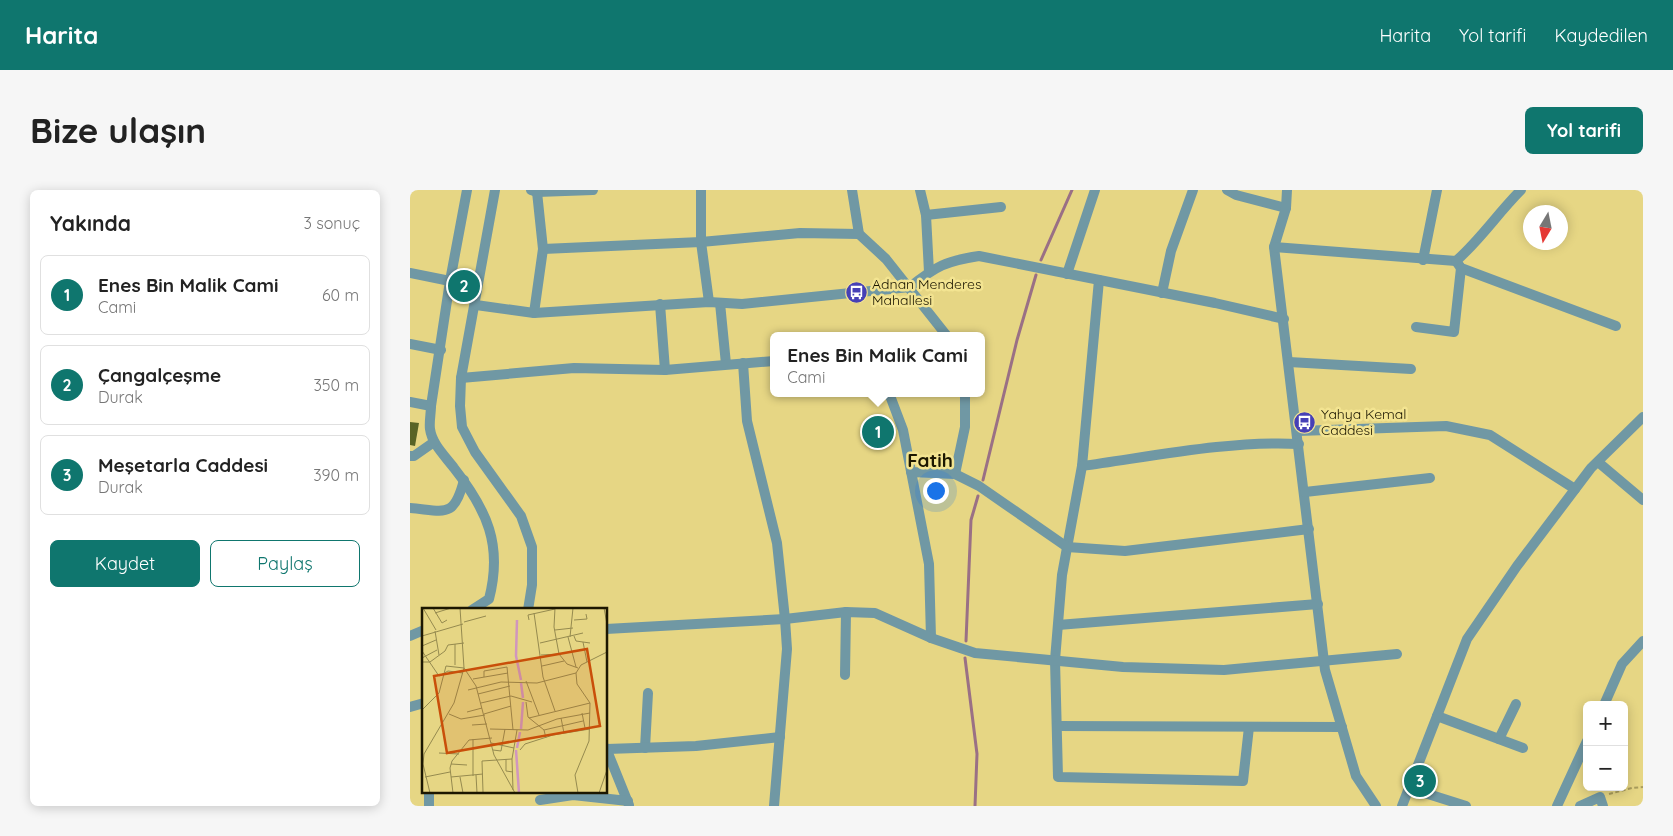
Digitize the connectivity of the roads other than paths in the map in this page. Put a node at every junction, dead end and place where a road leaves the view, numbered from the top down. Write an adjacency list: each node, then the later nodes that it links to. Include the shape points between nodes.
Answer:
1 (467, 190): 27 (street)
2 (495, 190): 33 (street)
3 (593, 190): 13 (street)
4 (701, 190): 18 (street)
5 (852, 190): 17 (street)
6 (920, 190): 16 (street)
7 (1095, 190): 25 (street)
8 (1193, 190): 29 (street, via 1171,251)
9 (1228, 190): 15 (street)
10 (1287, 190): 15 (street)
11 (1437, 190): 21 (street)
12 (1521, 190): 22 (street, via 1504,206)
13 (534, 191): 20 (street)
14 (1001, 207): 16 (street)
15 (1286, 208): 19 (street)
16 (926, 215): 23 (street)
17 (859, 234): 18 (street, via 800,233); 28 (street)
18 (701, 242): 20 (street); 30 (street)
19 (1274, 247): 21 (street); 35 (street)
20 (543, 249): 34 (street)
21 (1423, 260): 22 (street)
22 (1458, 264): 36 (street); 37 (street, via 1454,332)
23 (929, 272): 25 (street, via 950,260 980,256); 28 (street)
24 (410, 273): 27 (street)
25 (1067, 274): 26 (street)
26 (1099, 280): 29 (street); 58 (street)
27 (450, 281): 40 (street)
28 (910, 288): 31 (street, via 742,304); 38 (street)
29 (1162, 293): 35 (street)
30 (709, 302): 31 (street); 32 (street)
31 (720, 303): 44 (street)
32 (660, 304): 34 (street); 46 (street)
33 (476, 305): 34 (street); 47 (street)
34 (534, 313)
35 (1284, 319): 42 (street)
36 (1616, 326)
37 (1416, 327)
38 (944, 332)
39 (410, 344): 40 (street)
40 (441, 350): 51 (street)
41 (770, 362): 43 (street)
42 (1289, 362): 45 (street); 53 (street)
43 (743, 363): 44 (street); 73 (street, via 747,421 777,543)
44 (726, 364): 46 (street)
45 (1411, 369)
46 (665, 370): 47 (street, via 574,368)
47 (461, 378): 71 (street, via 462,427 475,452 521,516 532,547)
48 (891, 397): 59 (street, via 903,430)
49 (964, 397): 60 (street, via 965,427)
50 (410, 402): 51 (street)
51 (431, 406): 54 (street, via 430,428)
52 (1643, 417): 57 (street)
53 (1298, 431): 55 (street); 63 (street, via 1446,426 1481,433 1490,435)
54 (434, 442): 56 (street); 62 (street)
55 (1299, 444): 58 (street, via 1225,448); 64 (street)
56 (410, 456)
57 (1598, 462): 63 (street); 65 (street)
58 (1082, 466): 68 (street)
59 (911, 472): 60 (street); 78 (street, via 929,564)
60 (955, 474): 68 (street, via 979,486)
61 (1430, 478): 64 (street)
62 (464, 480): 66 (street, via 458,501 448,510 437,512); 70 (street, via 489,524 494,542 495,562 489,598)
63 (1576, 489): 87 (street, via 1517,566 1468,639)
64 (1305, 492): 67 (street)
65 (1643, 500)
66 (410, 508)
67 (1309, 529): 68 (street, via 1126,551); 69 (street)
68 (1067, 547): 74 (street)
69 (1318, 604): 74 (street); 82 (street)
70 (475, 608)
71 (528, 608)
72 (846, 612): 73 (street); 78 (street, via 875,613); 83 (street)
73 (785, 619): 75 (street); 91 (street, via 787,649)
74 (1058, 625): 81 (street)
75 (608, 629)
76 (422, 631): 77 (street)
77 (410, 636)
78 (931, 638): 81 (street, via 975,652)
79 (1643, 641): 85 (street, via 1622,664)
80 (1397, 654): 82 (street)
81 (1055, 660): 82 (street, via 1224,670); 88 (street)
82 (1324, 661): 90 (street)
83 (845, 675)
84 (648, 693): 95 (street)
85 (1606, 701)
86 (1516, 704): 92 (street)
87 (1437, 716): 92 (street); 98 (street)
88 (1057, 726): 89 (street); 89 (street, via 1058,778 1175,781 1243,781)
89 (1249, 727): 90 (street)
90 (1342, 727): 103 (street, via 1356,776)
91 (780, 738): 95 (street); 102 (street)
92 (1499, 739): 96 (street)
93 (1585, 746): 106 (street)
94 (608, 748): 95 (street)
95 (645, 748)
96 (1523, 748)
97 (608, 751): 101 (street)
98 (1409, 788): 104 (street); 105 (street)
99 (539, 800): 101 (street, via 573,795)
100 (1601, 802): 107 (street)
101 (628, 803)
102 (774, 806)
103 (1376, 806)
104 (1402, 806)
105 (1466, 806)
106 (1557, 806)
107 (1580, 806)

